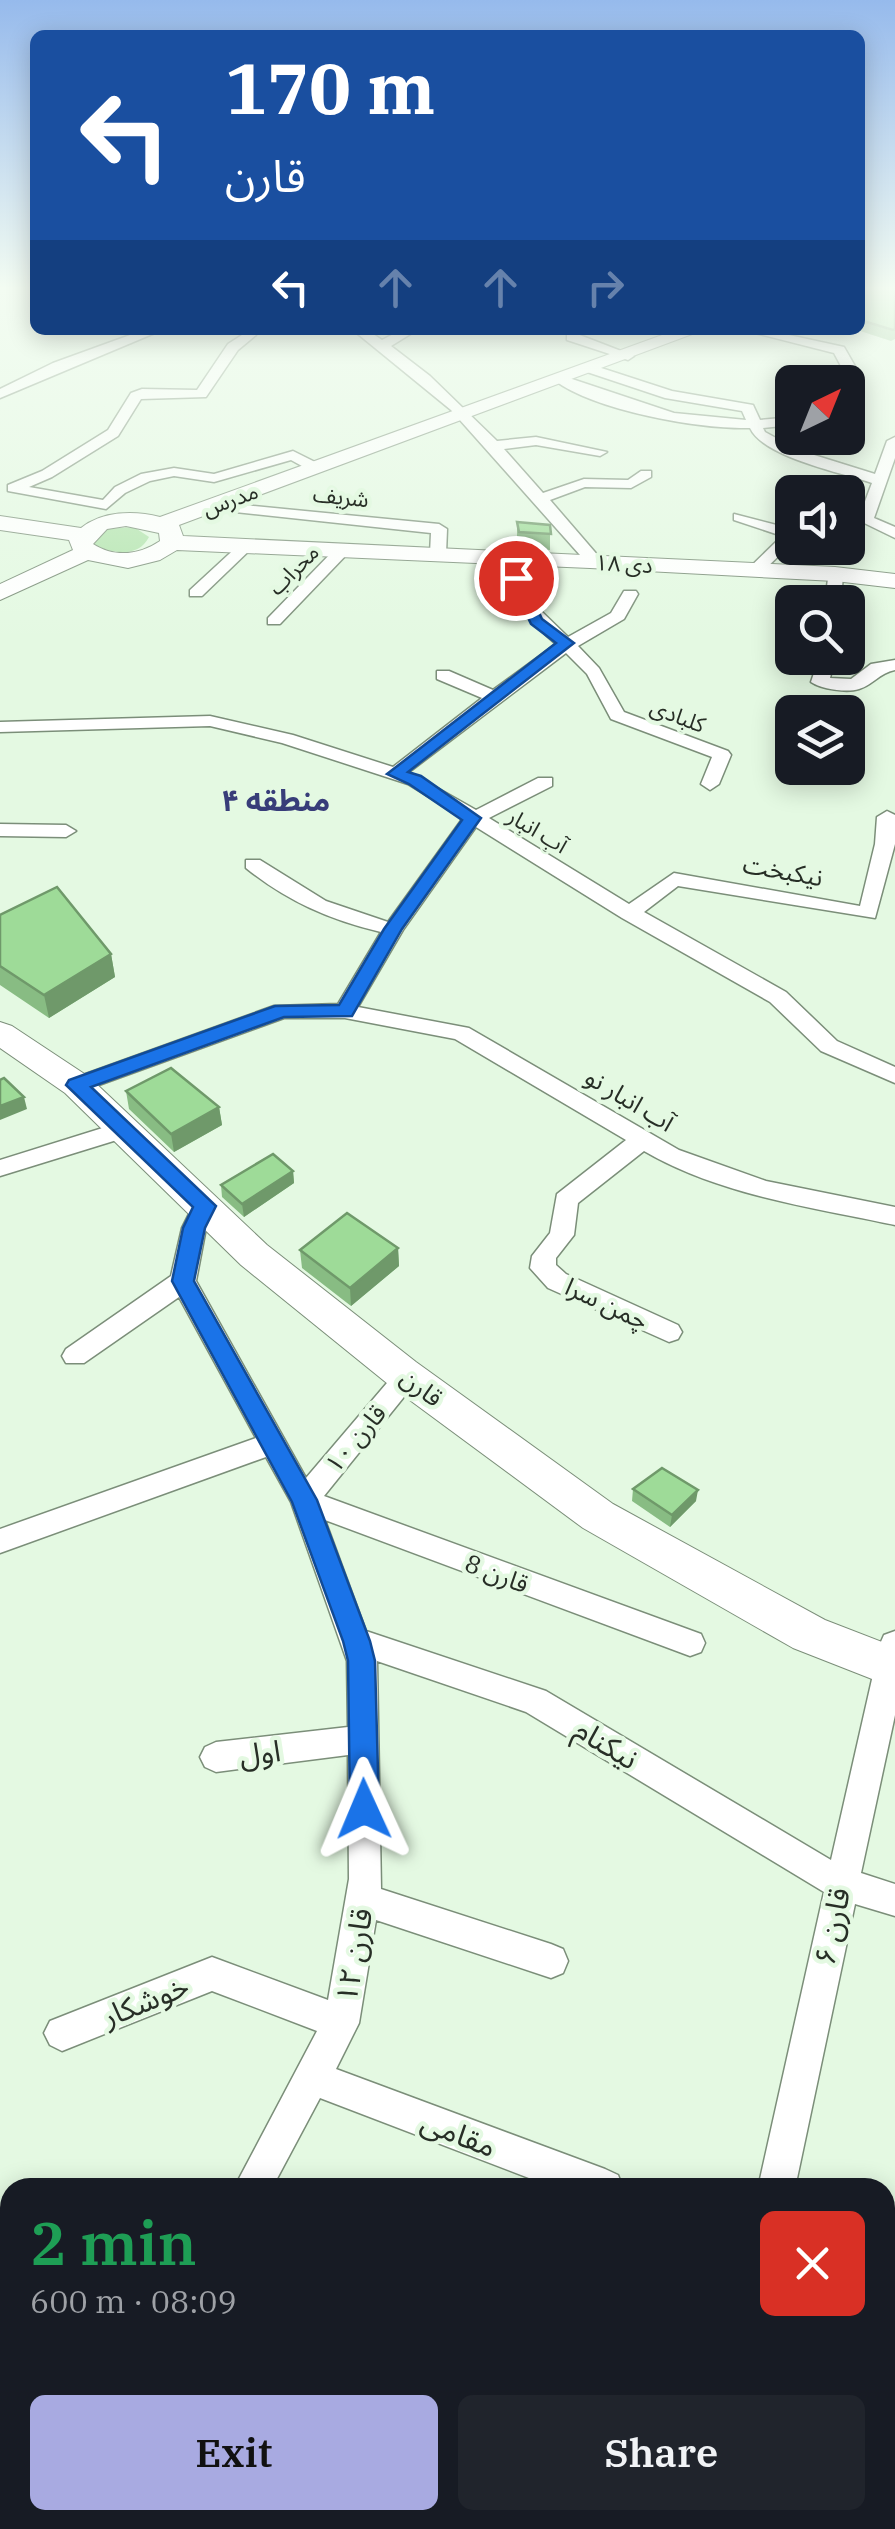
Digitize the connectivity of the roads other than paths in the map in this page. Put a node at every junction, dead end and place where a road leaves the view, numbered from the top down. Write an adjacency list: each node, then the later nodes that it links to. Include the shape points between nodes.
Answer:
1 (131, 404): 15 (street, via 113,434)
2 (454, 404): 6 (street)
3 (494, 404): 6 (main road, مدرس)
4 (630, 404): 8 (street)
5 (724, 404): 8 (street, via 748,408)
6 (466, 414): 10 (street); 12 (main road, مدرس)
7 (775, 423): 8 (street)
8 (753, 426): 14 (street, via 793,453)
9 (894, 441): 14 (street)
10 (493, 446): 11 (street, via 536,441); 16 (street)
11 (600, 452)
12 (316, 468): 17 (main road, مدرس); 18 (street, via 292,455 214,478 174,472 120,490)
13 (646, 474): 16 (street, via 631,484 584,483)
14 (881, 481): 23 (street, via 866,520)
15 (7, 490): 18 (street)
16 (539, 498): 30 (street)
17 (212, 506): 22 (main road, مدرس); 28 (street, شریف, via 440,529)
18 (109, 513): 22 (main road, ۱۸ دی); 24 (main road)
19 (740, 516): 21 (street)
20 (0, 523): 24 (main road, مدرس)
21 (775, 528)
22 (167, 533): 24 (main road, مدرس, via 162,552 134,560 112,560); 25 (main road, ۱۸ دی)
23 (895, 533)
24 (85, 544): 35 (main road)
25 (246, 546): 26 (main road, ۱۸ دی); 36 (street)
26 (344, 550): 28 (main road, ۱۸ دی); 38 (street, محراب)
27 (775, 551): 31 (street)
28 (438, 554): 29 (main road, ۱۸ دی)
29 (515, 557): 30 (main road, ۱۸ دی); 39 (street, via 516,578 536,621)
30 (594, 561): 31 (main road, ۱۸ دی)
31 (754, 571): 32 (main road, ۱۸ دی)
32 (836, 574): 33 (main road, ۱۸ دی); 34 (street)
33 (895, 581)
34 (835, 585)
35 (0, 593)
36 (196, 593)
37 (630, 594): 39 (street, via 618,616)
38 (274, 621)
39 (566, 643): 43 (street); 47 (street, کلبادی, via 592,670 616,715 722,755)
40 (895, 666): 42 (street, via 878,668 855,685 820,682)
41 (444, 675): 43 (street)
42 (822, 675)
43 (498, 698): 45 (street)
44 (0, 727): 45 (street, آب انبار, via 210,721)
45 (395, 774): 49 (street, آب انبار)
46 (545, 782): 49 (street)
47 (710, 784)
48 (887, 817): 52 (street)
49 (472, 818): 54 (street, آب انبار); 55 (street)
50 (0, 830): 51 (street)
51 (66, 831)
52 (890, 845): 54 (street, نیکبخت, via 868,914 674,879)
53 (253, 864): 55 (street, via 306,902)
54 (630, 914): 58 (street, آب انبار, via 778,998 829,1046)
55 (393, 929): 56 (street)
56 (345, 1011): 59 (street, آب انبار نو, via 282,1011); 61 (street, آب انبار نو, via 461,1033)
57 (0, 1033): 59 (main road, قارن)
58 (895, 1076)
59 (77, 1085): 60 (main road, قارن)
60 (124, 1128): 62 (street); 63 (main road, قارن)
61 (644, 1138): 64 (street, آب انبار نو, via 671,1156 762,1189); 66 (street, چمن سرا, via 566,1200 562,1235 544,1256 543,1268)
62 (0, 1168)
63 (205, 1206): 65 (street); 68 (main road, قارن, via 254,1255)
64 (895, 1216)
65 (183, 1281): 67 (street); 69 (street, قارن ۱۲)
66 (669, 1332)
67 (75, 1356)
68 (407, 1376): 70 (street, قارن ١٠); 74 (main road, قارن, via 598,1516 810,1634)
69 (272, 1444): 70 (street, قارن ۱۲); 71 (street)
70 (304, 1500): 72 (street, قارن ۱۲); 73 (street, قارن 8)
71 (0, 1540)
72 (356, 1641): 75 (street, قارن ۱۲); 77 (street, نیکنام, via 535,1700)
73 (690, 1643)
74 (893, 1659): 77 (street, قارن ۶)
75 (363, 1739): 76 (street, اول); 78 (street, قارن ۱۲)
76 (216, 1757)
77 (840, 1883): 79 (street, نیکنام); 86 (street, قارن ۶)
78 (362, 1899): 80 (street); 81 (street, قارن ۱۲)
79 (895, 1900)
80 (551, 1961)
81 (341, 2023): 82 (street, خوشکار, via 212,1974); 83 (street, قارن ۱۲)
82 (62, 2033)
83 (313, 2078): 84 (street, قارن ۱۲); 85 (street, مقامی)
84 (258, 2178)
85 (578, 2178)
86 (778, 2178)

